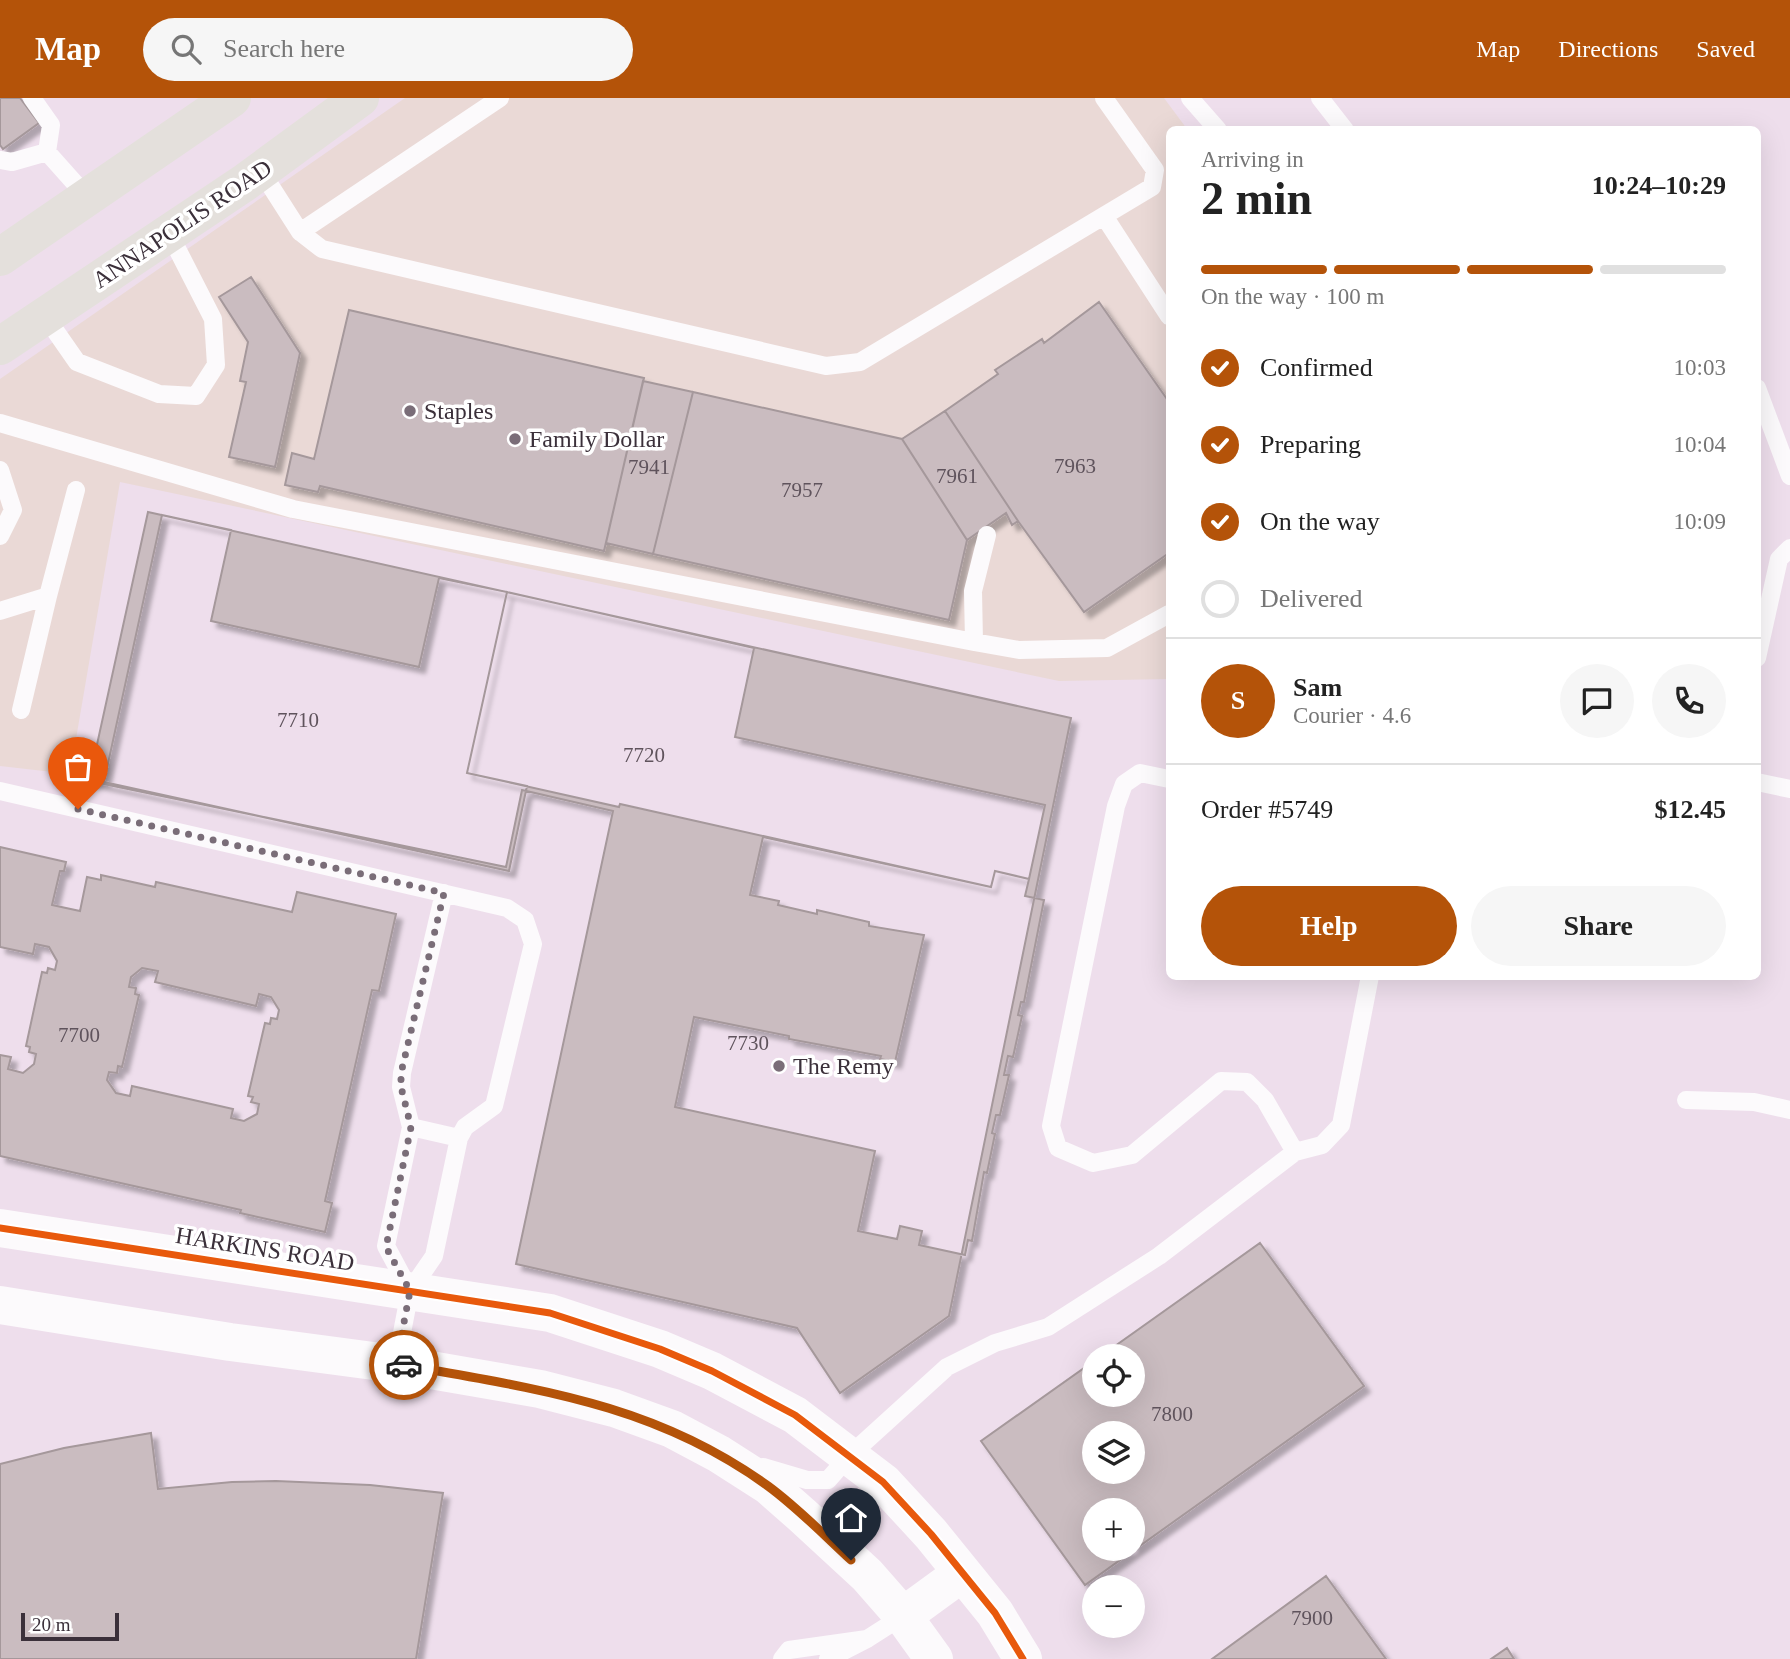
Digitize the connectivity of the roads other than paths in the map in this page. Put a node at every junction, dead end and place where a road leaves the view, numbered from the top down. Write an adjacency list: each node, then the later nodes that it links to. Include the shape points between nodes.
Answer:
1 (32, 98): 10 (lane, via 51,125)
2 (232, 98): 13 (main road)
3 (360, 98): 12 (main road, ANNAPOLIS ROAD)
4 (500, 98): 15 (lane)
5 (1104, 98): 14 (lane, via 1155,170 1152,187)
6 (1190, 98): 8 (lane)
7 (1320, 98): 9 (lane)
8 (1214, 126)
9 (1342, 126)
10 (47, 152): 11 (lane, via 12,162); 13 (lane)
11 (0, 160)
12 (261, 171): 15 (lane); 16 (main road, ANNAPOLIS ROAD)
13 (88, 198): 17 (main road)
14 (1104, 216): 15 (lane, via 860,362 826,366 322,249); 18 (lane)
15 (300, 232)
16 (169, 233): 19 (main road, ANNAPOLIS ROAD); 19 (lane, via 213,319 215,365 197,396 159,394 77,362)
17 (0, 257)
18 (1166, 311)
19 (45, 316): 20 (main road, ANNAPOLIS ROAD)
20 (0, 345)
21 (1761, 399): 24 (lane)
22 (0, 423): 33 (lane, via 293,509)
23 (0, 470): 27 (lane, via 13,510)
24 (1790, 476)
25 (76, 490): 29 (lane)
26 (987, 534): 33 (lane, via 974,591)
27 (0, 536)
28 (1790, 548): 32 (lane, via 1779,559)
29 (48, 596): 30 (lane); 34 (lane)
30 (0, 611)
31 (1166, 616): 33 (lane, via 1107,648 1019,650)
32 (1761, 640)
33 (974, 642)
34 (21, 710)
35 (1166, 778): 45 (lane, via 1140,773 1124,784 1120,795 1051,1126 1058,1148 1093,1163 1132,1156 1221,1081 1247,1082 1265,1100)
36 (1761, 783): 37 (lane)
37 (1790, 789)
38 (0, 791): 39 (lane)
39 (444, 893): 43 (lane, via 401,1073); 44 (lane, via 507,908 524,920 533,944 494,1106 465,1127)
40 (1369, 980): 45 (lane, via 1341,1125 1322,1145)
41 (1686, 1100): 42 (lane, via 1754,1102)
42 (1790, 1110)
43 (411, 1127): 44 (lane); 47 (lane, via 386,1247)
44 (458, 1138): 47 (lane, via 435,1256)
45 (1295, 1152): 51 (lane, via 1159,1256 1048,1326 995,1343 947,1367)
46 (0, 1228): 47 (street, HARKINS ROAD)
47 (410, 1291): 49 (lane); 51 (street, HARKINS ROAD, via 550,1313 660,1349 765,1398)
48 (0, 1305): 49 (street)
49 (396, 1364): 50 (street, via 540,1389 614,1408 673,1429)
50 (715, 1452): 51 (lane, via 807,1480 828,1480); 53 (street, via 769,1486 867,1575)
51 (849, 1456): 52 (street, HARKINS ROAD, via 883,1482)
52 (962, 1573): 53 (street); 59 (street, HARKINS ROAD)
53 (903, 1616): 54 (lane); 58 (street)
54 (867, 1639): 55 (lane, via 789,1650); 56 (lane); 57 (lane)
55 (782, 1659)
56 (828, 1659)
57 (847, 1659)
58 (934, 1659)
59 (1023, 1659)

